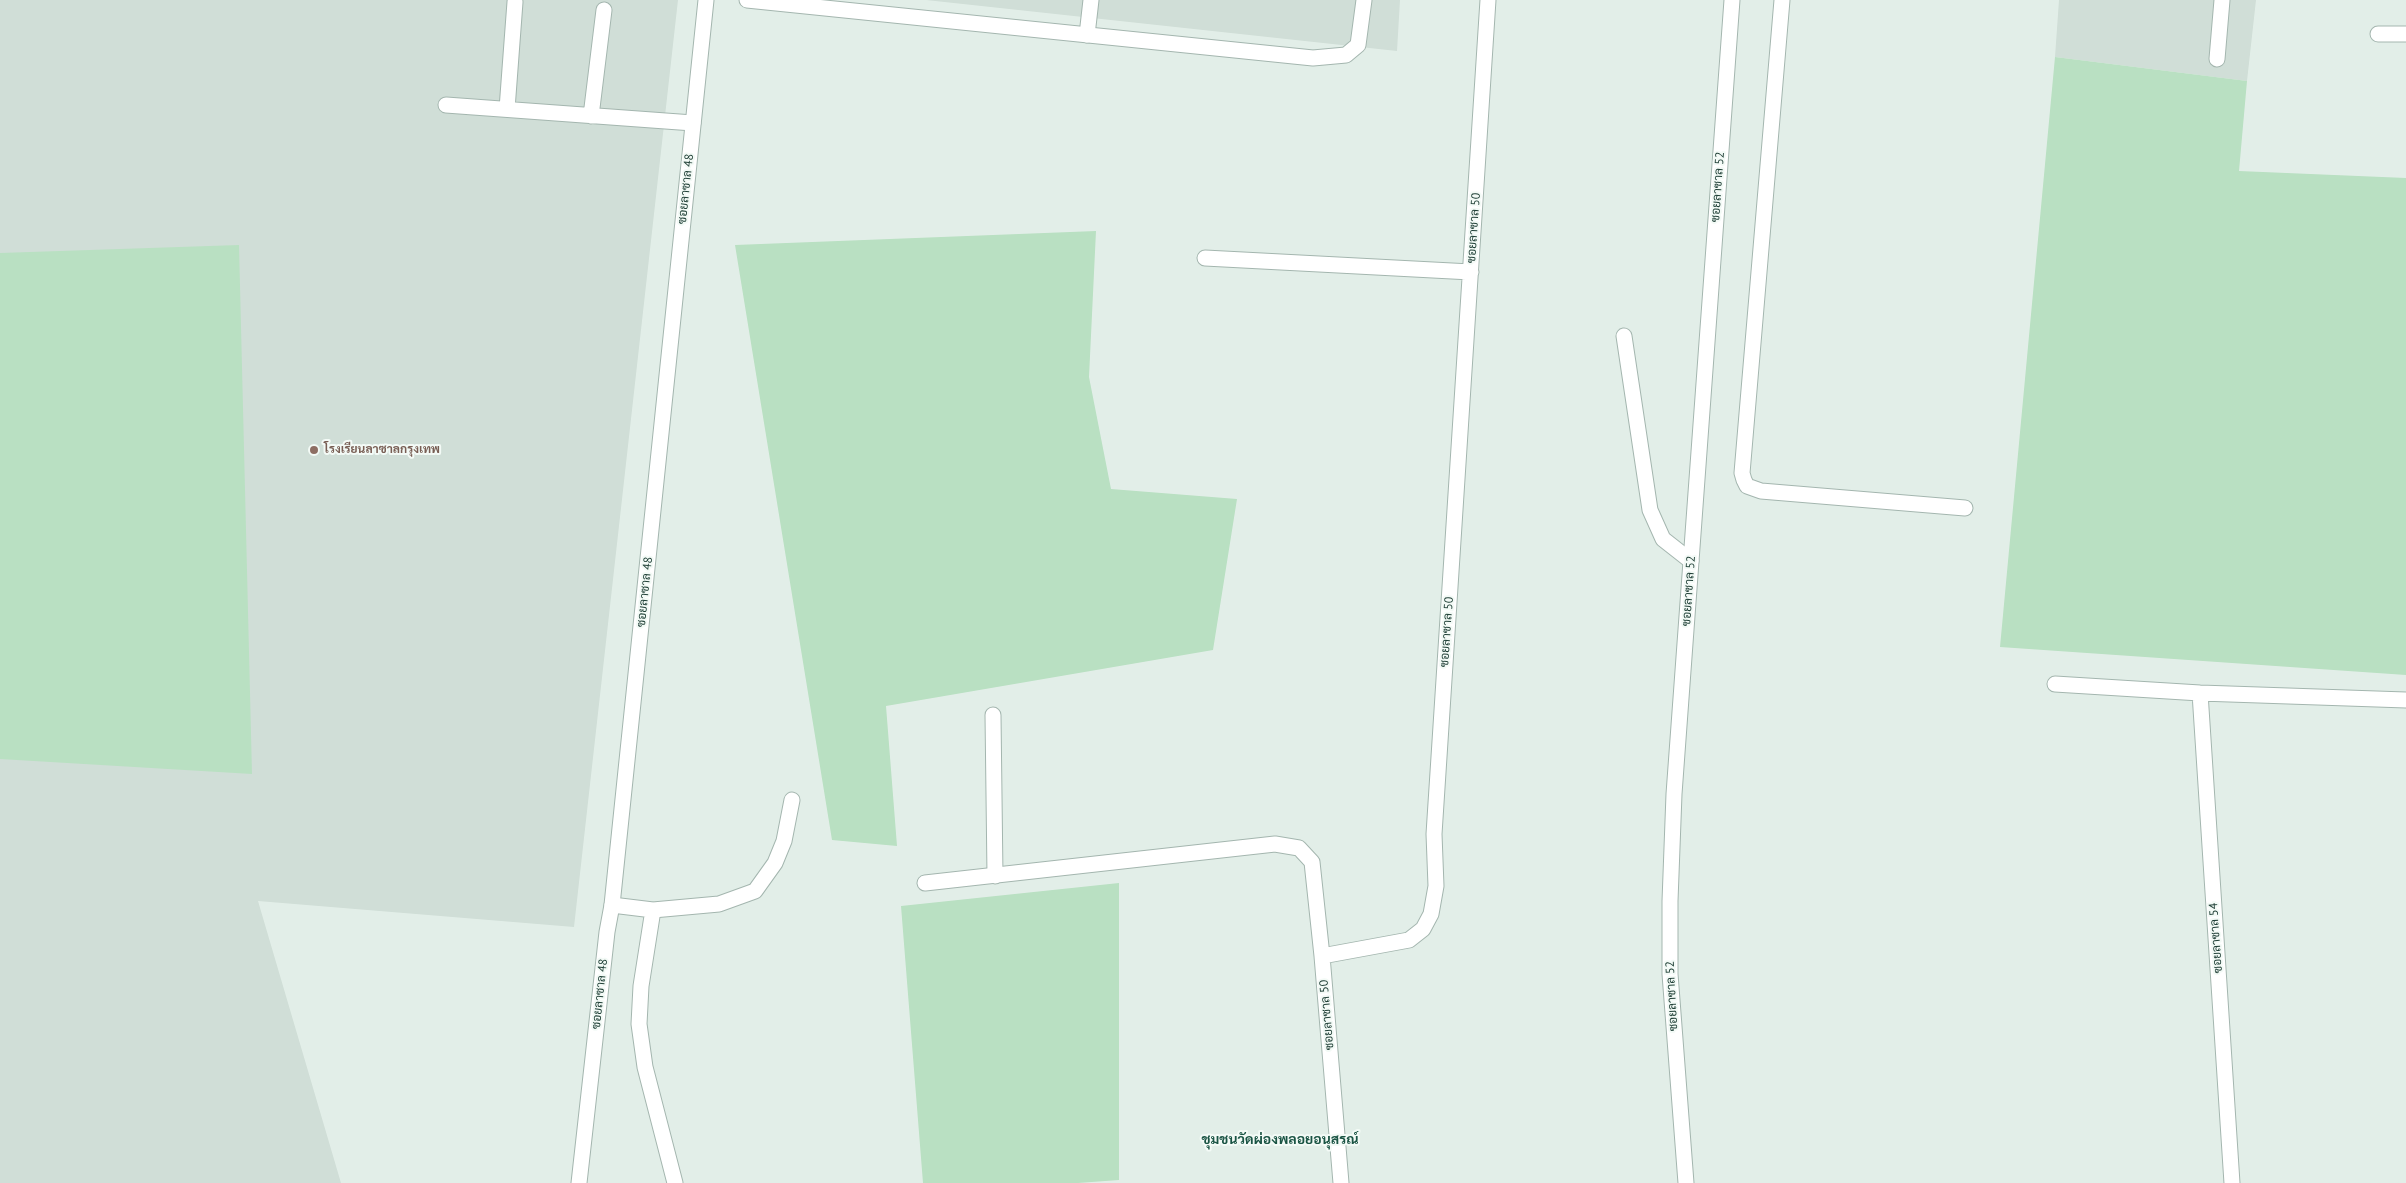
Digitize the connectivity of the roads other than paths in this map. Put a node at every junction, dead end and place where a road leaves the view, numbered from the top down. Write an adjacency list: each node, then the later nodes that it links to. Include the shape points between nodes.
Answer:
1 (706, 0): 18 (street, ซอยลาซาล 48)
2 (747, 0): 13 (street)
3 (1091, 0): 13 (street)
4 (1364, 0): 13 (street, via 1358,45 1346,55 1331,58)
5 (1488, 0): 20 (street, ซอยลาซาล 50)
6 (1732, 0): 23 (street, ซอยลาซาล 52)
7 (1782, 0): 22 (street, via 1744,480 1747,486 1761,491)
8 (2222, 0): 14 (street)
9 (515, 2): 16 (street)
10 (604, 10): 17 (street)
11 (2378, 34): 12 (street)
12 (2406, 34)
13 (1087, 35)
14 (2217, 59)
15 (446, 105): 16 (street)
16 (508, 109): 17 (street)
17 (592, 116): 18 (street)
18 (693, 123): 31 (street, ซอยลาซาล 48)
19 (1205, 258): 20 (street)
20 (1471, 272): 33 (street, ซอยลาซาล 50, via 1434,834 1436,886 1431,914 1423,928 1409,940)
21 (1624, 336): 23 (street, via 1650,510 1663,539)
22 (1965, 508)
23 (1691, 561): 37 (street, ซอยลาซาล 52, via 1674,794 1670,901 1670,974)
24 (2055, 684): 25 (street)
25 (2200, 693): 26 (street); 38 (street, ซอยลาซาล 54)
26 (2406, 700)
27 (993, 715): 29 (street)
28 (792, 800): 32 (street, via 778,856 755,891 719,904)
29 (994, 876): 30 (street); 33 (street, via 1275,844 1299,848 1312,862)
30 (925, 883)
31 (612, 905): 32 (street); 34 (street, ซอยลาซาล 48)
32 (654, 910): 35 (street, via 641,986 639,1024 645,1067)
33 (1322, 956): 36 (street, ซอยลาซาล 50)
34 (579, 1183)
35 (675, 1183)
36 (1341, 1183)
37 (1686, 1183)
38 (2232, 1183)

